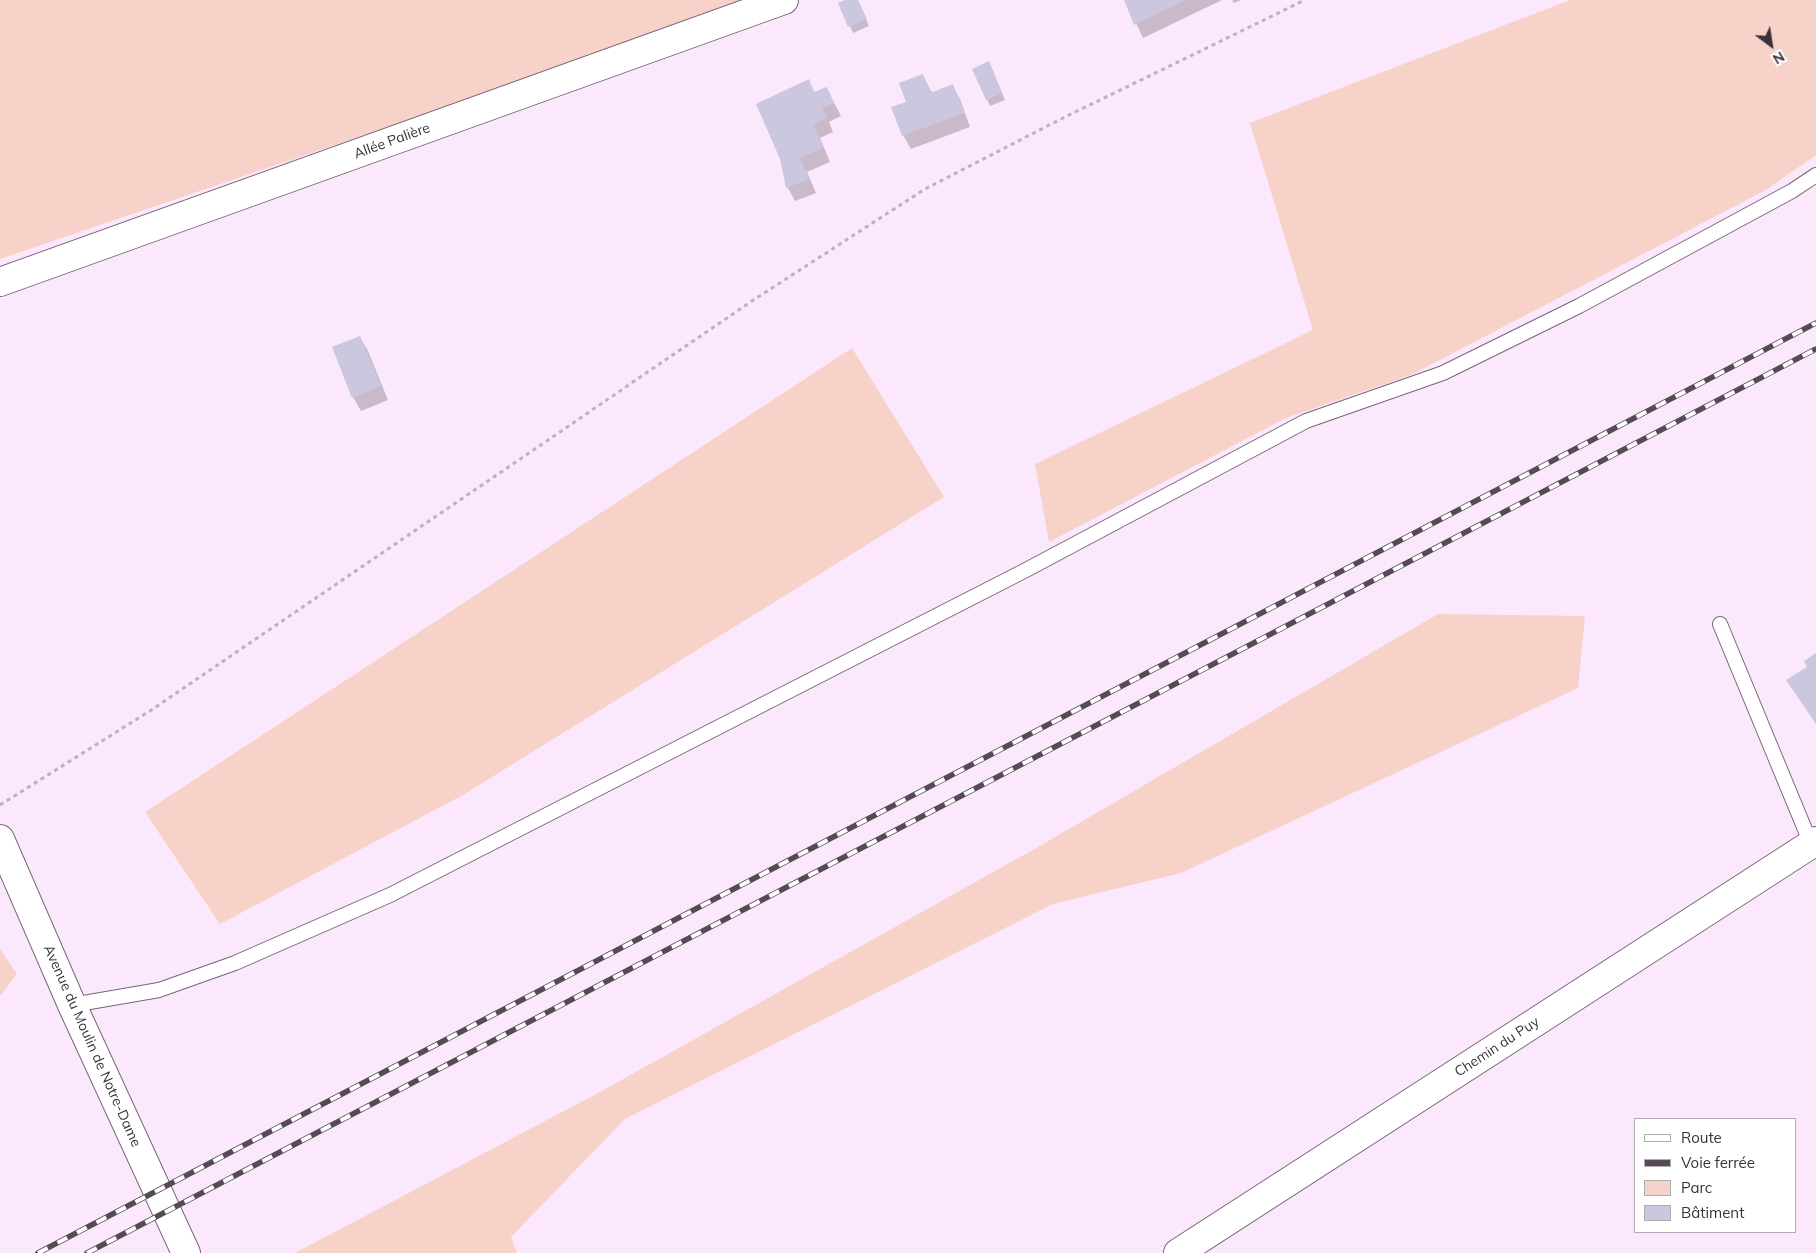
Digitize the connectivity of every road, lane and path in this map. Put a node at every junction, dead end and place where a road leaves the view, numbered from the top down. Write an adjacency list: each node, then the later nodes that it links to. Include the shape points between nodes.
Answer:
1 (784, 0): 4 (street, Allée Palière)
2 (1305, 0): 6 (path, via 925,189 755,299 153,709)
3 (1816, 175): 9 (lane, via 1579,306 1443,373 1306,421 1026,570 390,895 234,963 159,990)
4 (0, 282)
5 (1720, 624): 8 (lane)
6 (0, 805)
7 (0, 839): 9 (street, Avenue du Moulin de Notre-Dame)
8 (1813, 842): 11 (street, Chemin du Puy)
9 (72, 1004): 10 (street, Avenue du Moulin de Notre-Dame)
10 (186, 1253)
11 (1178, 1253)

